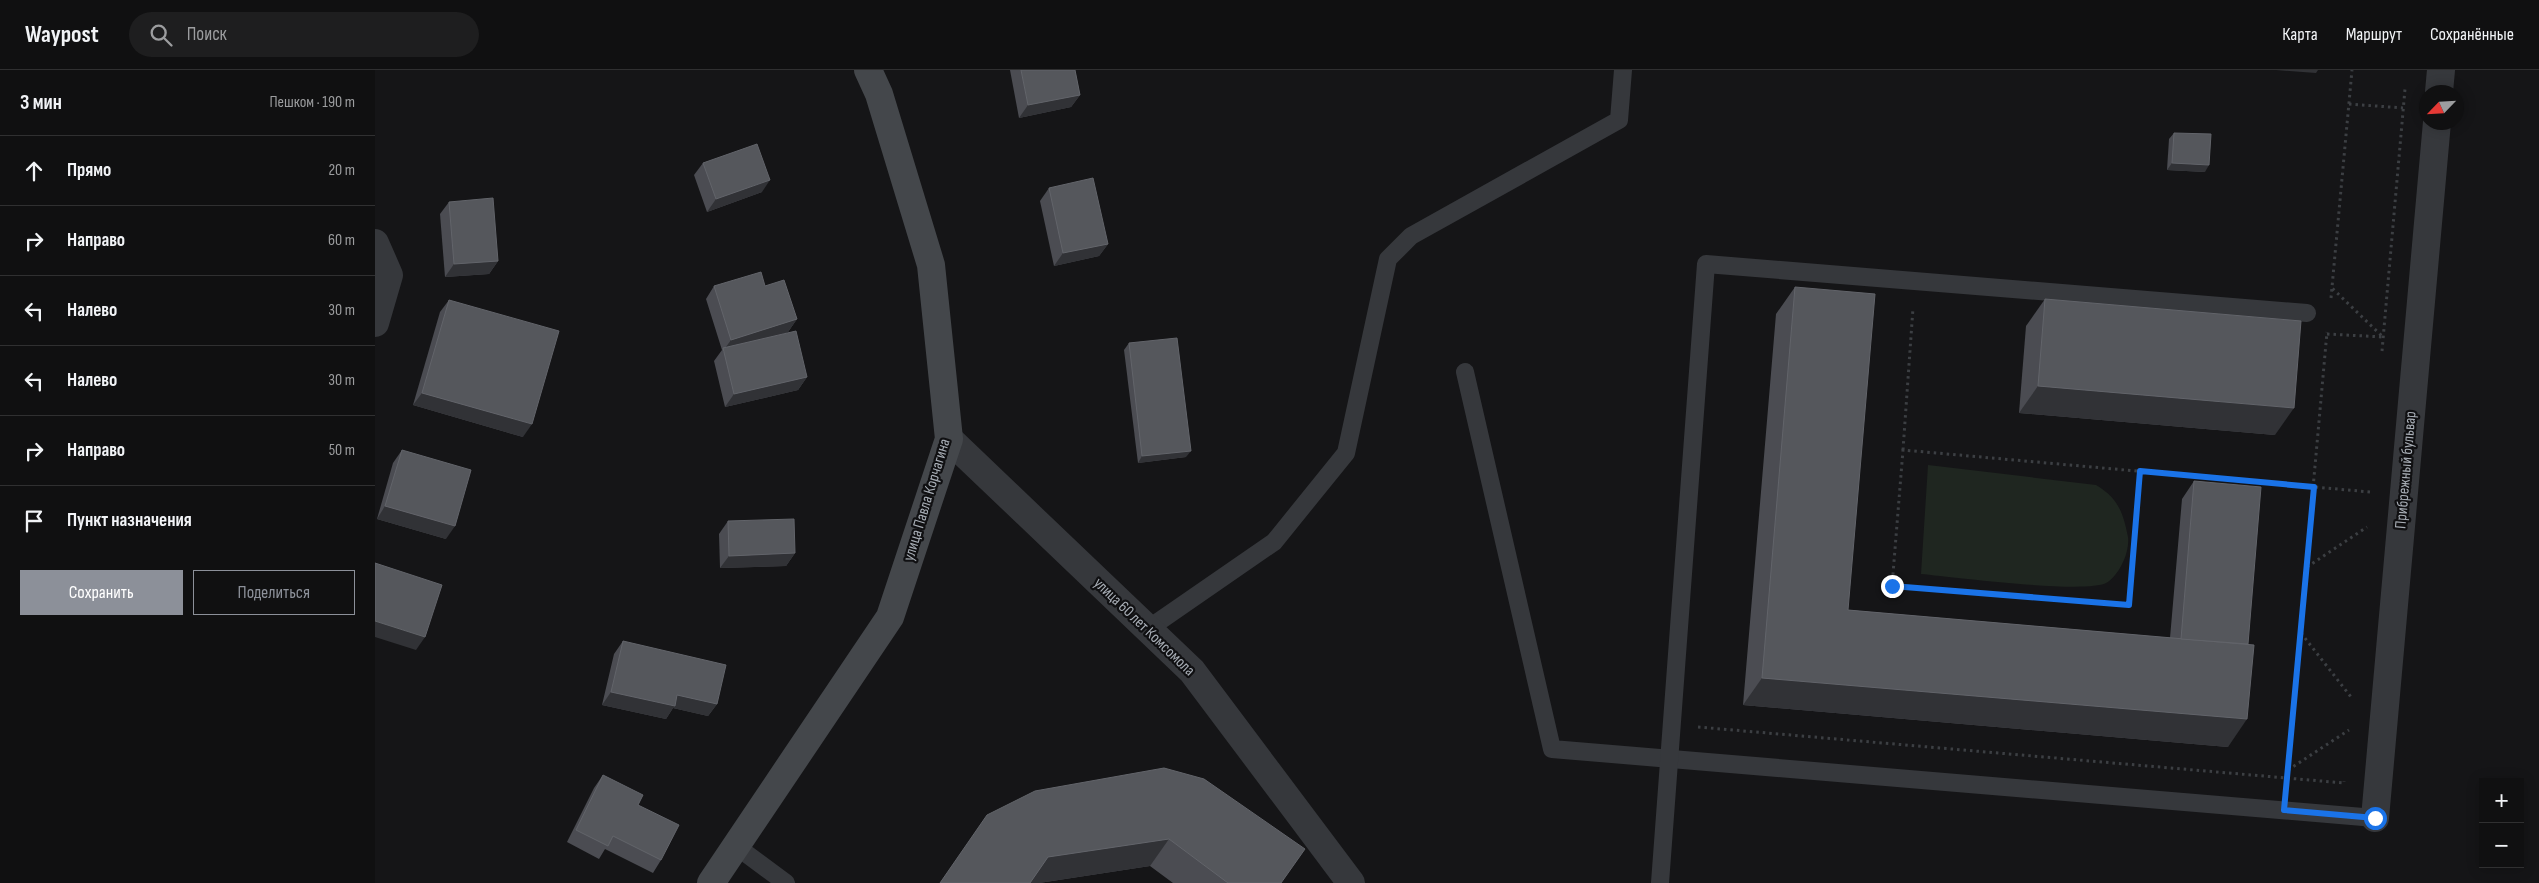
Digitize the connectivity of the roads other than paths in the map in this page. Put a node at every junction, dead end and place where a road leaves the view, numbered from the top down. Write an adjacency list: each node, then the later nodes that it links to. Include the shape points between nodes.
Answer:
1 (868, 70): 10 (main road, улица Павла Корчагина, via 879,94 931,265)
2 (1623, 70): 11 (lane, via 1619,120 1411,236 1388,259 1346,453 1274,542)
3 (2441, 70): 4 (street)
4 (2440, 85)
5 (2436, 130): 13 (street, Прибрежный бульвар)
6 (375, 243): 8 (street, via 389,275)
7 (2307, 314): 12 (lane, via 1705,264)
8 (375, 323)
9 (1465, 372): 12 (lane, via 1552,749)
10 (949, 439): 11 (street, улица 60 лет Комсомола); 14 (main road, улица Павла Корчагина, via 890,617)
11 (1148, 629): 17 (street, улица 60 лет Комсомола, via 1191,671)
12 (1670, 758): 13 (lane); 18 (lane)
13 (2375, 818)
14 (735, 846): 15 (main road, улица Павла Корчагина); 16 (lane)
15 (711, 883)
16 (786, 883)
17 (1351, 883)
18 (1660, 883)

